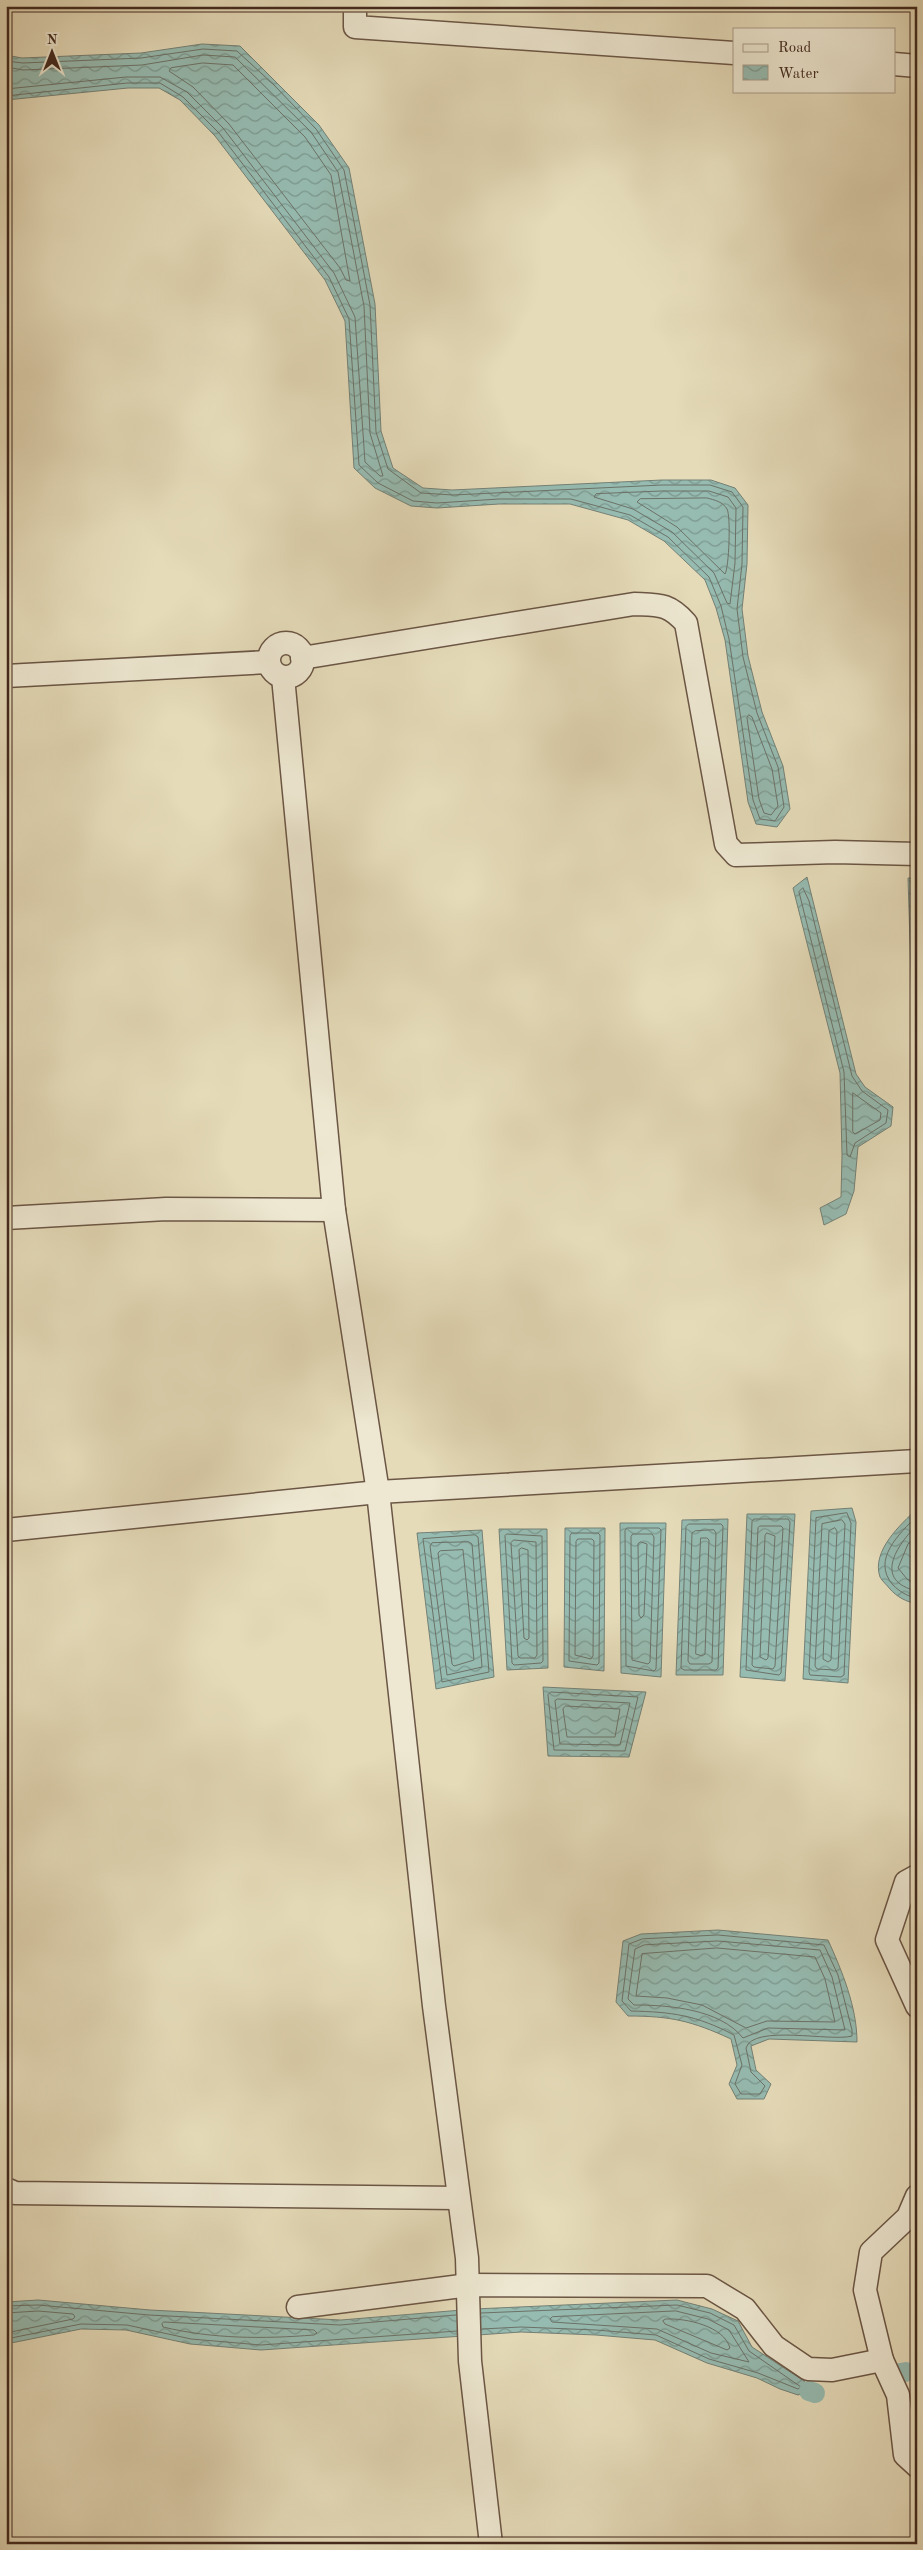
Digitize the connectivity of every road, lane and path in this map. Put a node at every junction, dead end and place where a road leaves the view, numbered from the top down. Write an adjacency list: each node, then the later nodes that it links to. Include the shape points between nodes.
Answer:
1 (355, 6): 2 (street, via 355,27)
2 (733, 53)
3 (896, 64): 4 (street)
4 (917, 66)
5 (302, 658): 6 (street, via 298,672 288,677); 6 (street, via 296,647 286,643 275,647 271,651); 8 (street, via 634,604 675,611 686,623 726,844 736,855)
6 (276, 669): 7 (street); 9 (street)
7 (6, 676)
8 (917, 854)
9 (334, 1210): 10 (street, via 166,1208); 12 (street)
10 (6, 1218)
11 (917, 1461): 12 (street)
12 (378, 1492): 13 (street); 18 (street)
13 (6, 1530)
14 (917, 1876): 15 (street, via 906,1882 887,1940)
15 (917, 2006)
16 (6, 2189): 18 (street, via 15,2193)
17 (917, 2196): 21 (street, via 908,2217 870,2252 865,2290)
18 (458, 2198): 19 (street)
19 (468, 2293): 20 (street); 21 (street, via 707,2286 745,2309 774,2346 808,2369 832,2370); 23 (street, via 469,2338)
20 (298, 2307)
21 (882, 2360): 22 (street, via 898,2395 906,2455)
22 (917, 2466)
23 (491, 2544)

